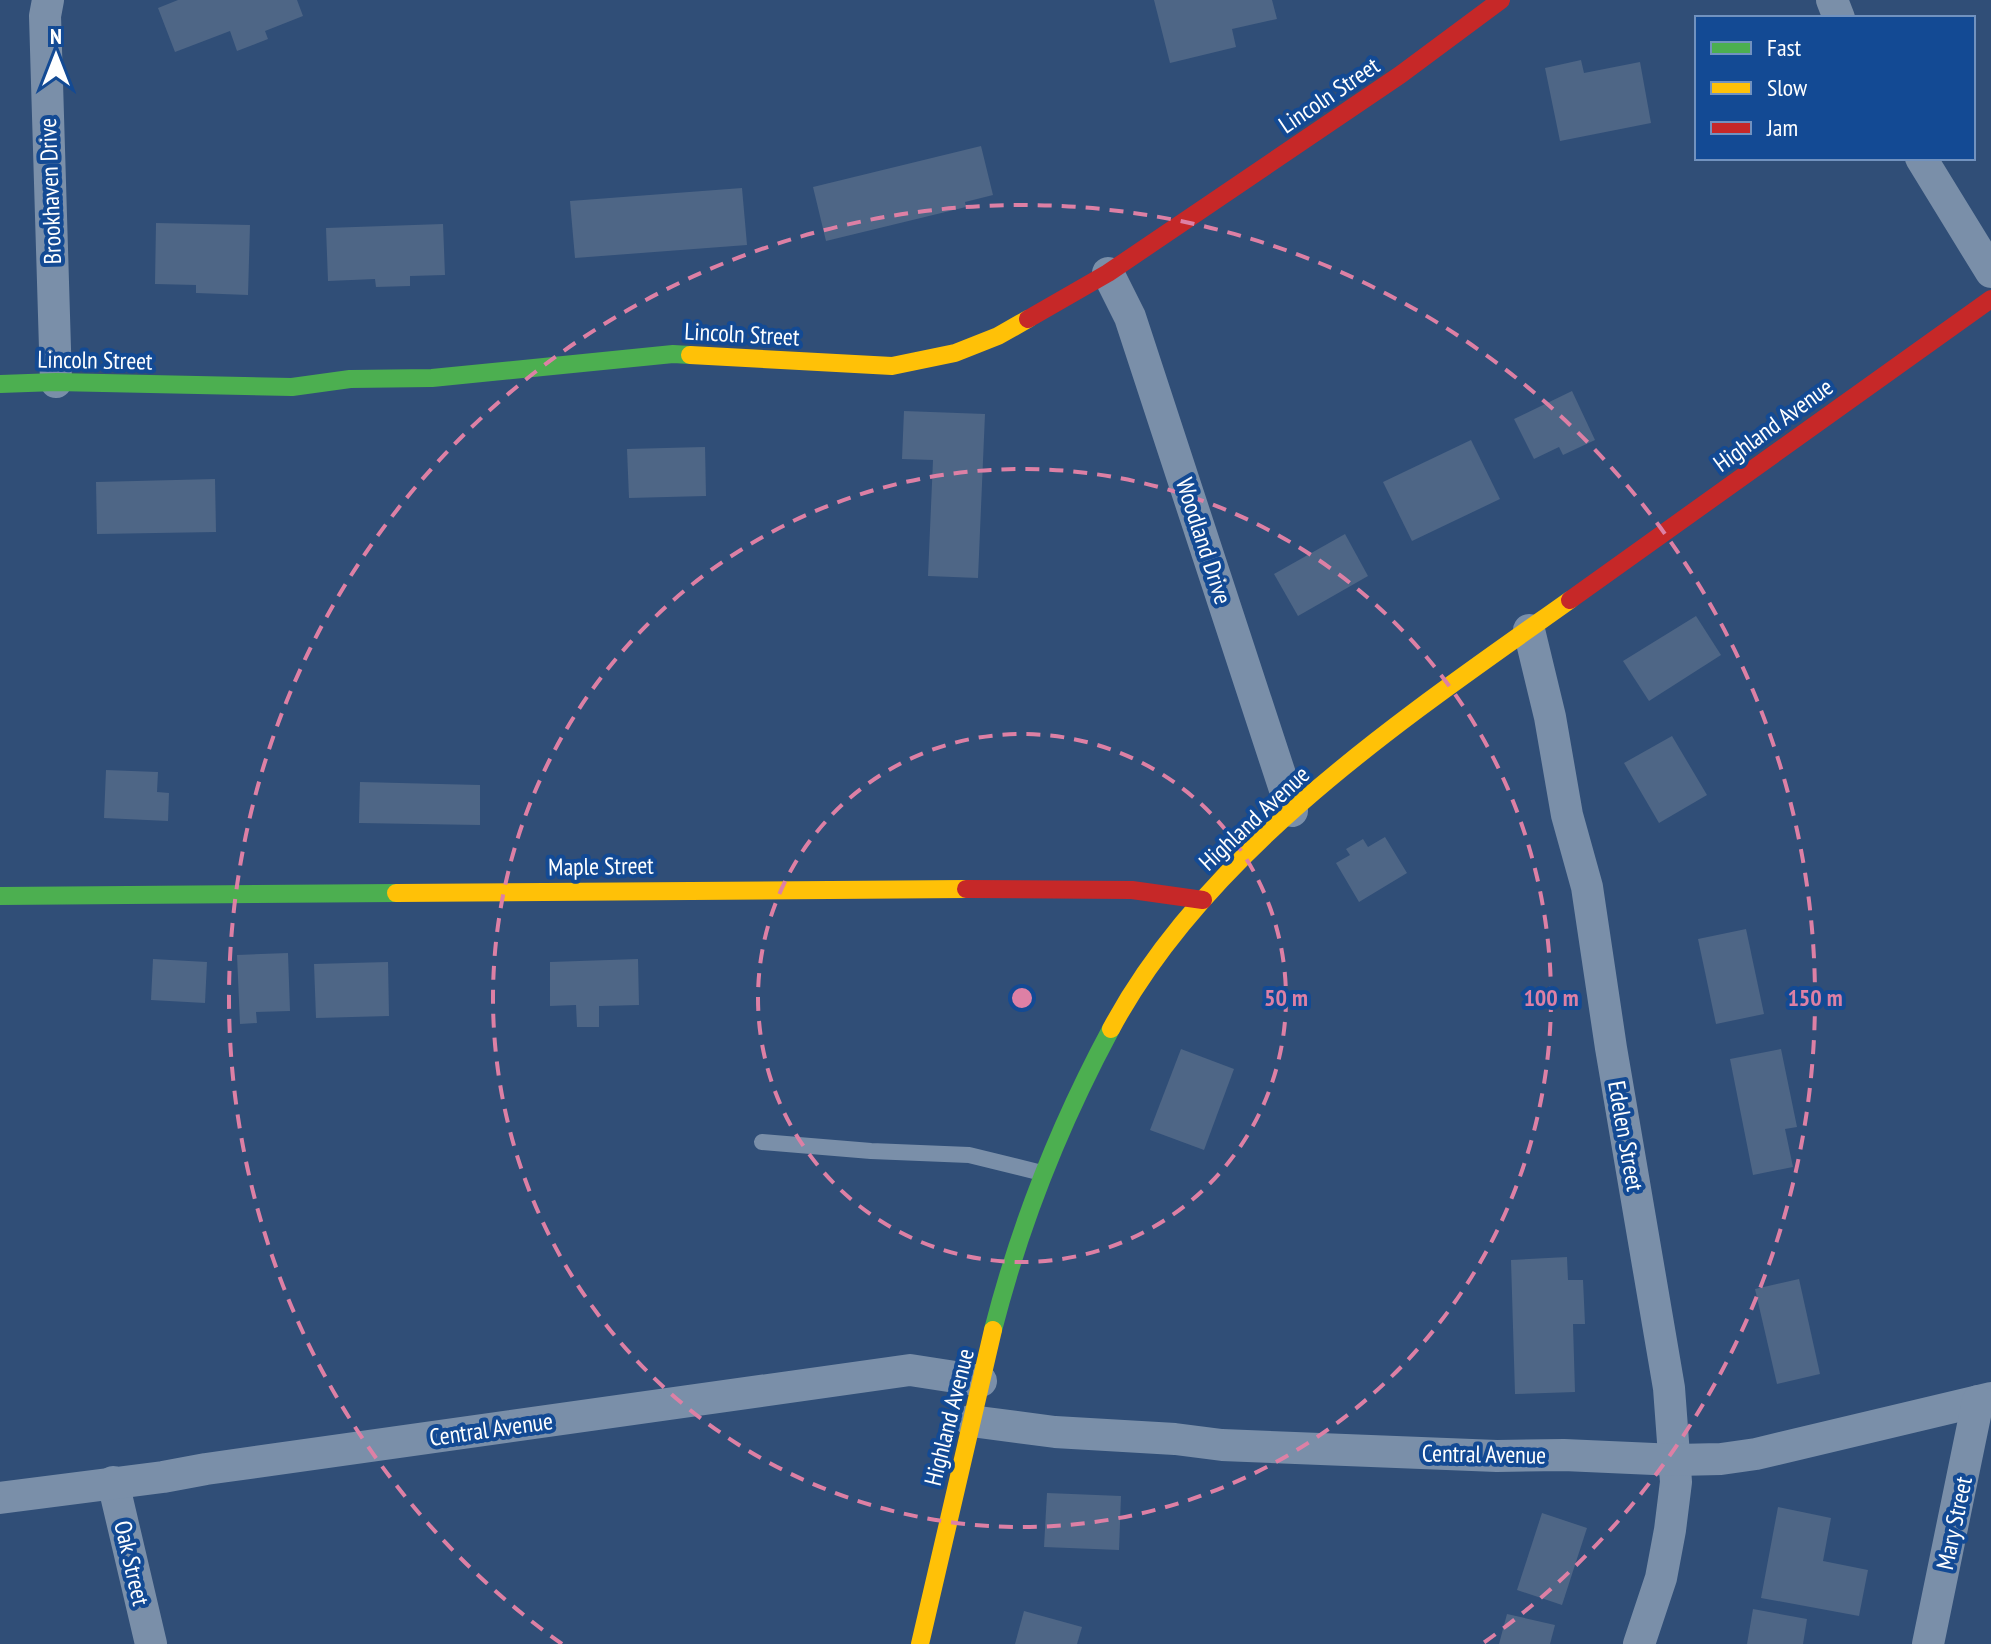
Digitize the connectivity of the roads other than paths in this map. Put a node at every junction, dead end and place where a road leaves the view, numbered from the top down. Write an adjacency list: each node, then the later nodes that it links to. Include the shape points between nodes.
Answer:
1 (48, 0): 7 (street, Brookhaven Drive)
2 (1501, 0): 5 (street, Lincoln Street)
3 (1922, 160): 4 (street)
4 (1991, 272)
5 (1108, 273): 7 (street, Lincoln Street, via 998,336 955,353 892,366 673,354 292,387); 10 (street, Woodland Drive, via 1130,317)
6 (1991, 299): 9 (street, Highland Avenue)
7 (56, 382): 8 (street, Lincoln Street)
8 (0, 384)
9 (1529, 630): 10 (street, Highland Avenue); 18 (street, Edelen Street, via 1587,887 1669,1388)
10 (1292, 811): 12 (street, Highland Avenue)
11 (0, 896): 12 (street, Maple Street, via 1041,888 1132,890)
12 (1203, 900): 14 (street, Highland Avenue, via 1117,1017)
13 (762, 1142): 14 (lane, via 969,1155)
14 (1043, 1174): 15 (street, Highland Avenue)
15 (981, 1381): 17 (street, Highland Avenue); 19 (street, Central Avenue, via 910,1370)
16 (1984, 1399): 18 (street, Central Avenue, via 1756,1454); 24 (street, Mary Street)
17 (971, 1421): 18 (street, Central Avenue, via 1222,1445); 22 (street, Highland Avenue)
18 (1676, 1460): 23 (street, Edelen Street, via 1661,1578)
19 (113, 1482): 20 (street, Central Avenue); 21 (street, Oak Street)
20 (0, 1498)
21 (151, 1644)
22 (920, 1644)
23 (1639, 1644)
24 (1928, 1644)

